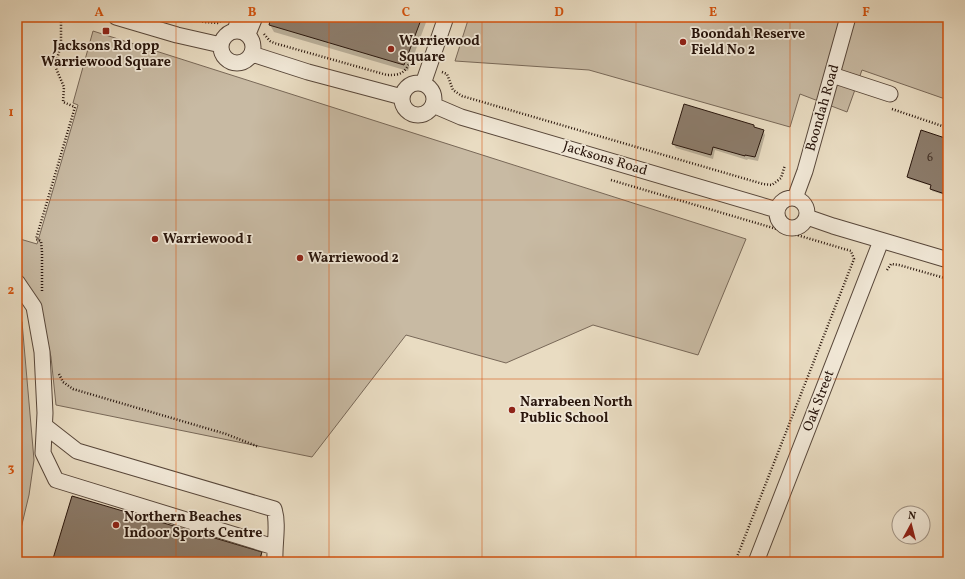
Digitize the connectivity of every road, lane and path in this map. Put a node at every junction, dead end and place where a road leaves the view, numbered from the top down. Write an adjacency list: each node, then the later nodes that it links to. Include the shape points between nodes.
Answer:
1 (47, 17): 28 (path, via 61,20 61,45 55,66 64,87 63,102 75,107 36,239 41,241)
2 (116, 17): 9 (street)
3 (188, 17): 4 (path, via 219,23)
4 (224, 17)
5 (255, 17): 8 (street); 11 (path, via 264,21 265,36 270,41 366,70 398,75 406,70 411,60)
6 (446, 17): 11 (street)
7 (848, 17): 12 (street, Boondah Road)
8 (241, 27): 9 (street, via 228,33); 10 (street, via 252,40)
9 (221, 45): 10 (street, via 224,57 236,63 248,59)
10 (252, 54): 14 (street)
11 (428, 66): 13 (street); 18 (path, via 447,74 453,90 462,96 763,184 772,185 781,178)
12 (832, 75): 15 (street); 20 (street, Boondah Road)
13 (423, 84): 14 (street, via 412,85); 16 (street, via 434,95)
14 (402, 97): 16 (street, via 405,108 414,115 426,114)
15 (888, 100): 17 (path)
16 (433, 105): 21 (street, Jacksons Road, via 461,117)
17 (948, 128)
18 (785, 165)
19 (611, 180): 33 (path, via 852,251 854,259)
20 (796, 198): 21 (street, via 787,198); 22 (street, via 804,203 808,211)
21 (777, 210): 22 (street, via 781,224 791,228 800,227)
22 (807, 217): 23 (street)
23 (882, 241): 24 (street); 34 (street, Oak Street)
24 (948, 260)
25 (887, 271): 26 (path, via 891,264 899,265)
26 (948, 279)
27 (17, 282): 30 (street, via 34,307 42,352)
28 (42, 295)
29 (58, 372): 31 (path, via 64,382 73,389 226,434)
30 (44, 426): 32 (street, via 43,453 56,480); 32 (street, via 77,451 274,509 277,516)
31 (259, 447)
32 (275, 555)
33 (735, 562)
34 (756, 562)

